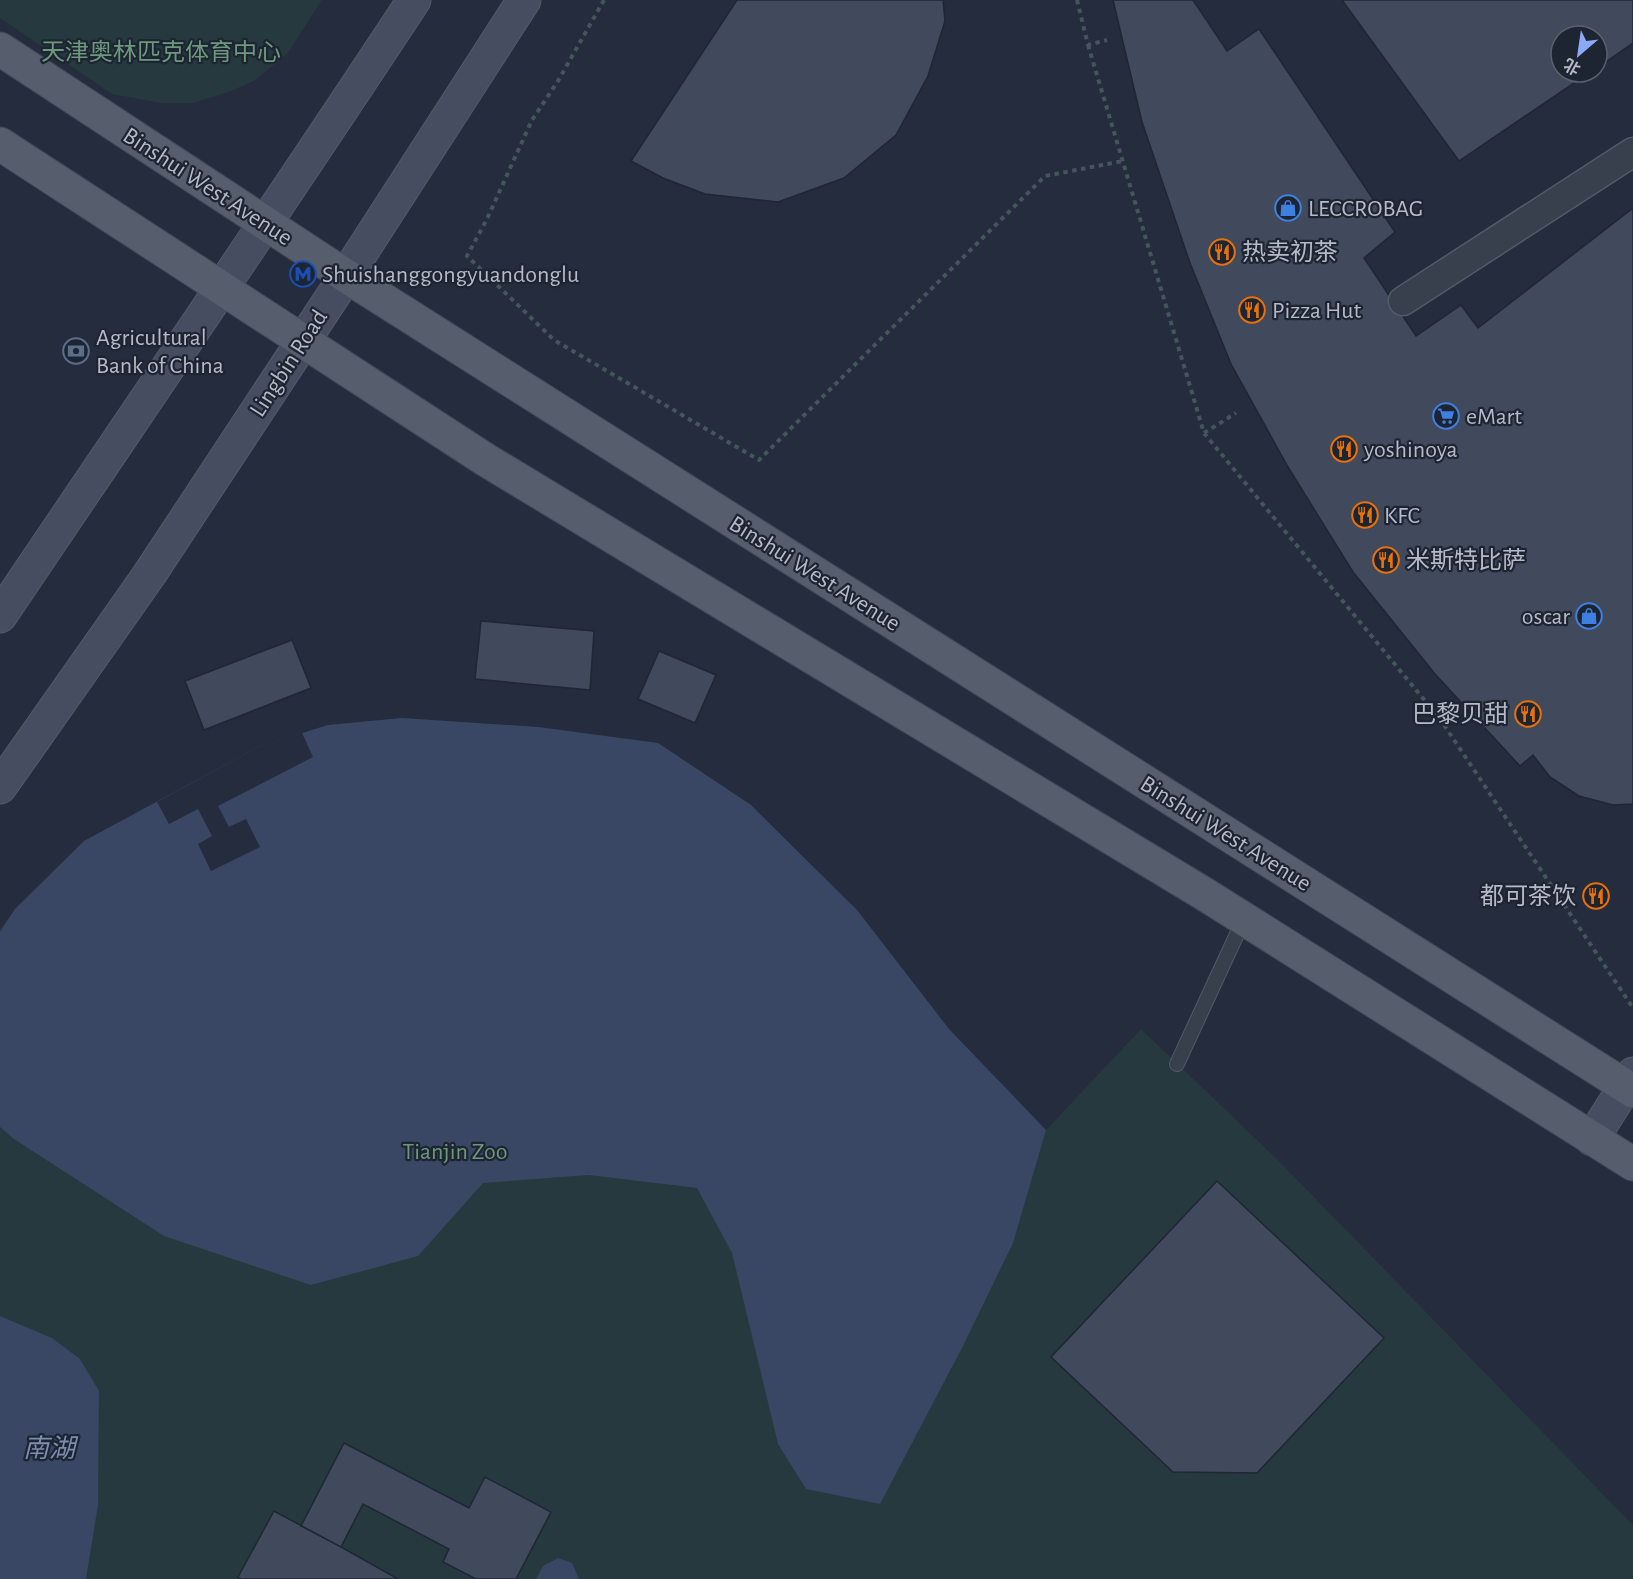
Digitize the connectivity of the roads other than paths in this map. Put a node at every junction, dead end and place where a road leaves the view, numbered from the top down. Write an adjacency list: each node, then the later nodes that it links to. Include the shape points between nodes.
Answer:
1 (414, 0): 6 (main road)
2 (524, 0): 7 (main road, Lingbin Road)
3 (0, 49): 6 (main road, Binshui West Avenue)
4 (0, 144): 8 (main road)
5 (1633, 152): 9 (street)
6 (266, 224): 7 (main road, Binshui West Avenue); 8 (main road)
7 (346, 276): 10 (main road, Lingbin Road); 15 (main road, Binshui West Avenue)
8 (221, 288): 10 (main road); 11 (main road)
9 (1403, 301)
10 (301, 342): 12 (main road, Lingbin Road, via 149,575); 13 (main road, via 486,460)
11 (0, 616)
12 (0, 787)
13 (1244, 919): 14 (lane); 16 (main road)
14 (1177, 1064)
15 (1630, 1084): 16 (main road)
16 (1592, 1139): 17 (main road)
17 (1633, 1164)

